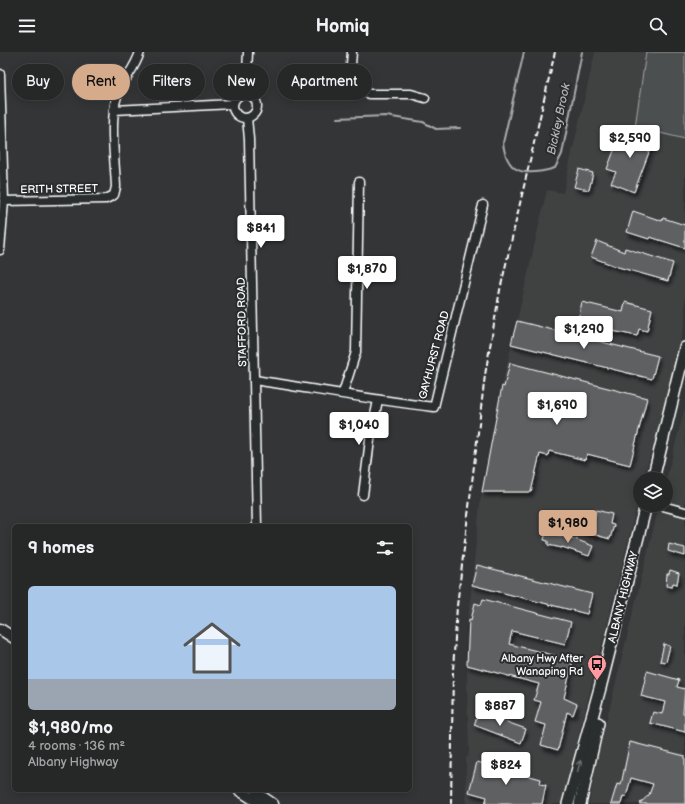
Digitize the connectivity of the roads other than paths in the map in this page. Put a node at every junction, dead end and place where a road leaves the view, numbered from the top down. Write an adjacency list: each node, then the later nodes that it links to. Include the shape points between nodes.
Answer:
1 (140, 52): 10 (street, via 137,63 118,95)
2 (248, 52): 4 (street)
3 (352, 52): 6 (street, via 350,77 357,89 369,94 411,94)
4 (247, 64)
5 (0, 74): 13 (street)
6 (425, 98)
7 (236, 100): 9 (street)
8 (255, 100): 11 (street, via 257,104 255,113)
9 (233, 104): 10 (street); 11 (street, via 236,114)
10 (114, 110): 13 (street, ERITH STREET, via 114,195 106,199)
11 (247, 118): 18 (street, STAFFORD ROAD)
12 (359, 182): 19 (street, via 356,352)
13 (4, 201): 15 (street)
14 (483, 205): 20 (street, GAYHURST ROAD, via 434,407)
15 (0, 250)
16 (685, 348): 21 (highway)
17 (685, 377): 22 (highway)
18 (254, 380): 19 (street, GAYHURST ROAD); 28 (street, STAFFORD ROAD)
19 (343, 393): 20 (street, GAYHURST ROAD)
20 (378, 400): 23 (street, via 370,440)
21 (655, 472)
22 (662, 472)
23 (364, 495)
24 (673, 509): 27 (street)
25 (644, 512): 38 (highway, ALBANY HIGHWAY, one-way to 25)
26 (652, 512): 33 (highway, ALBANY HIGHWAY)
27 (685, 512)
28 (257, 524)
29 (0, 629): 31 (main road)
30 (0, 637): 32 (main road)
31 (12, 637)
32 (12, 645)
33 (586, 776): 39 (highway, ALBANY HIGHWAY); 40 (highway)
34 (247, 792): 36 (main road)
35 (248, 792): 37 (main road)
36 (261, 804)
37 (273, 804)
38 (568, 804)
39 (580, 804)
40 (586, 804)

